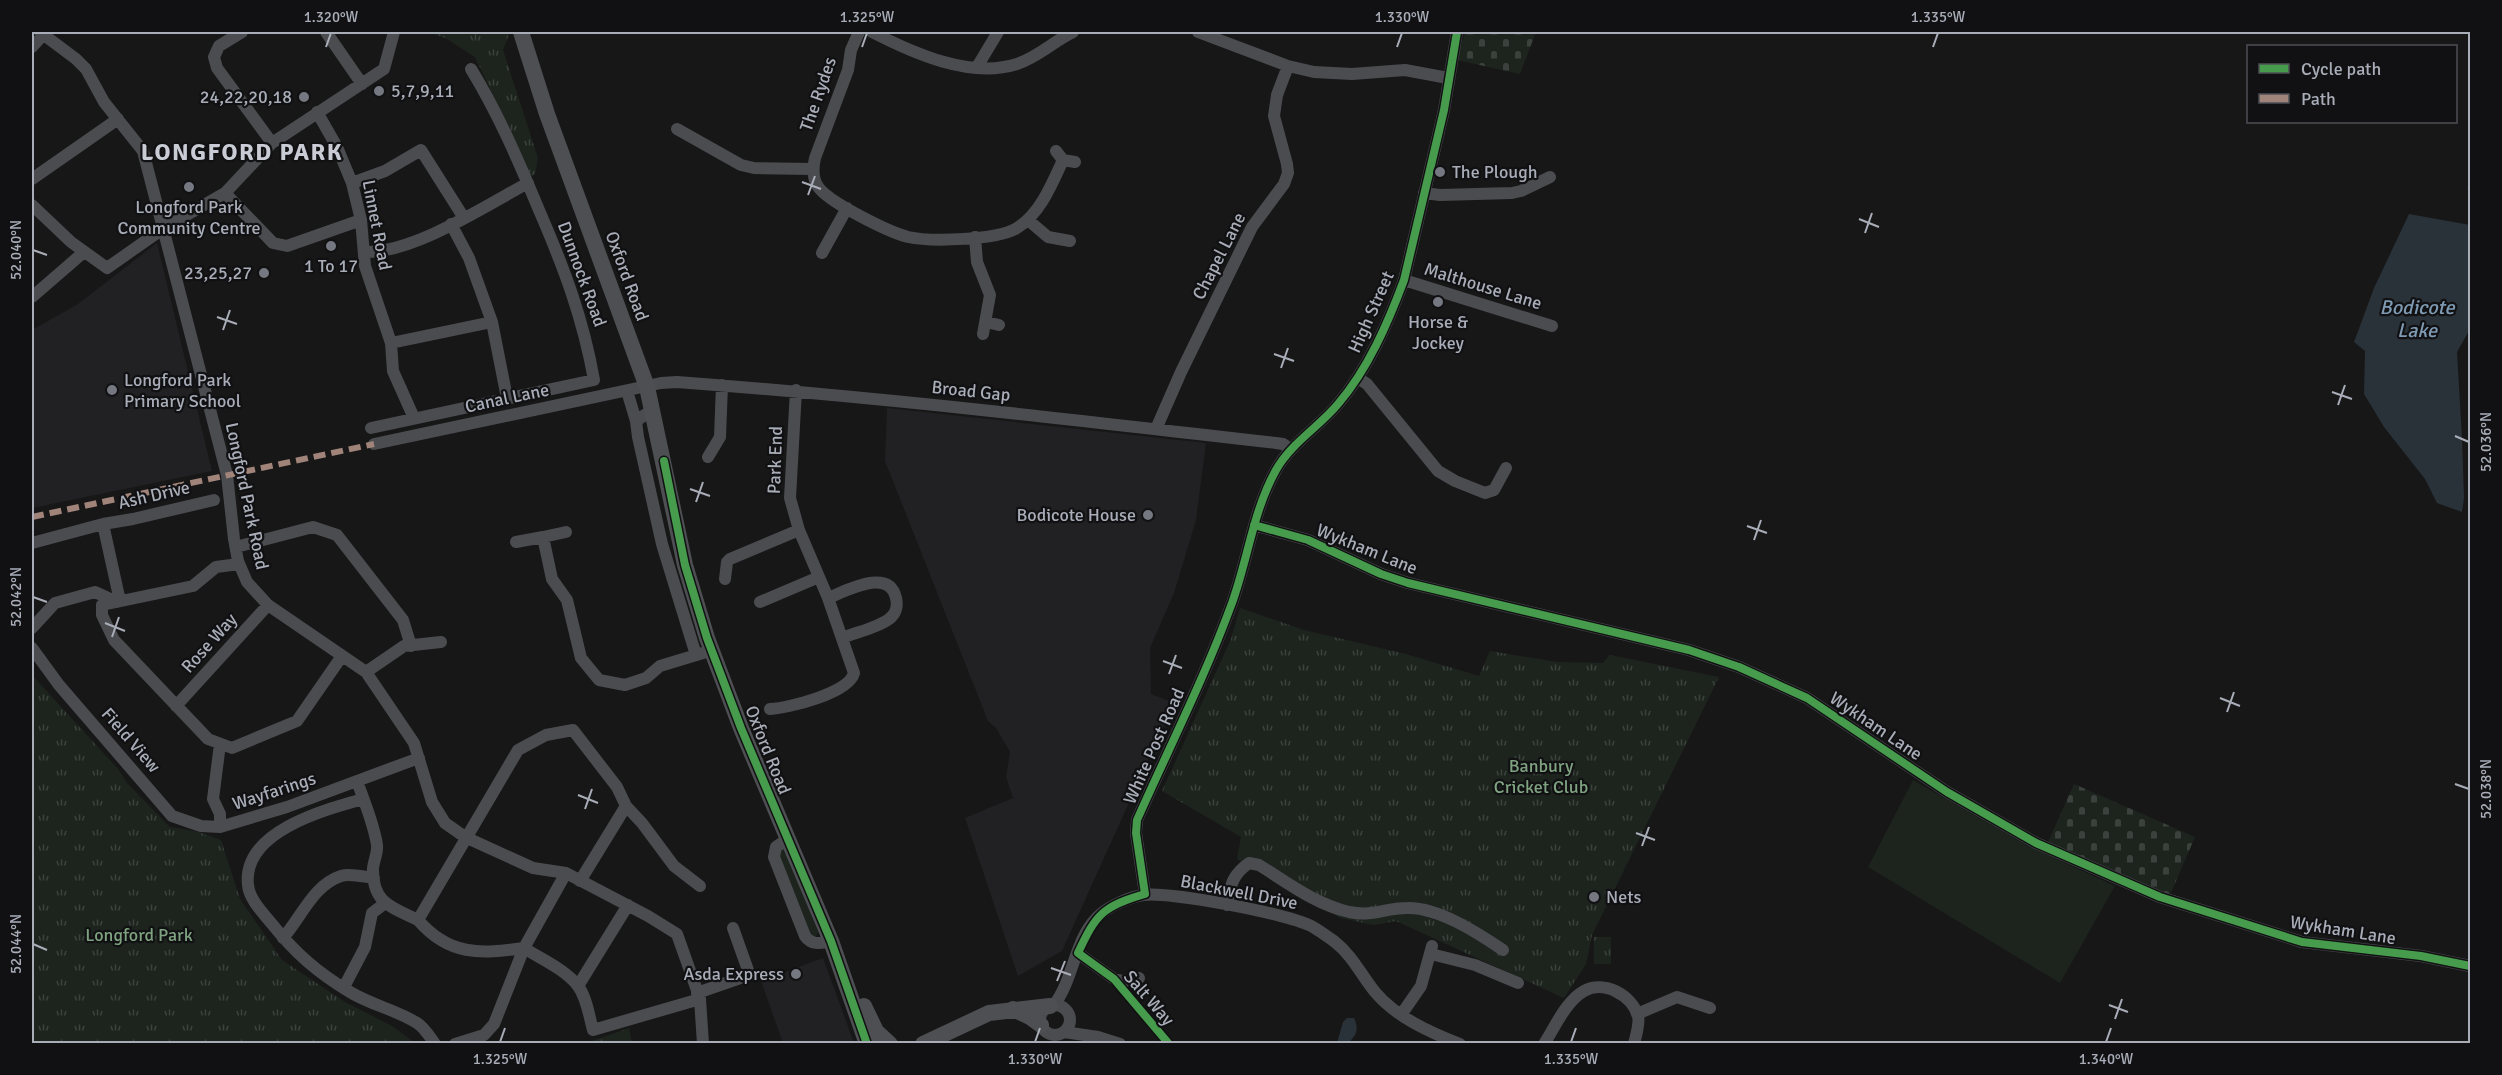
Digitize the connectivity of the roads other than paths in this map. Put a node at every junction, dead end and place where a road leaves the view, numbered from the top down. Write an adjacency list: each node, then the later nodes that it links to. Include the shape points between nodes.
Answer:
1 (242, 32): 21 (street, via 219,46 214,57 217,68)
2 (326, 32): 17 (street)
3 (394, 32): 17 (street, via 384,69)
4 (521, 32): 52 (main road, Oxford Road)
5 (859, 32): 23 (street, The Rydes)
6 (873, 32): 14 (street, via 929,56)
7 (998, 32): 14 (street)
8 (1198, 32): 13 (street)
9 (1457, 32): 16 (street, High Street)
10 (42, 33): 12 (street); 19 (street, Longford Park Road, via 86,69)
11 (1066, 33): 14 (street, via 1034,57 1017,64)
12 (32, 47)
13 (1288, 66): 16 (street, via 1332,75 1405,70); 60 (street, Chapel Lane, via 1274,116 1287,164 1284,184 1252,227)
14 (976, 68)
15 (471, 69): 27 (street, Dunnock Road)
16 (1448, 78): 29 (street, High Street)
17 (362, 84): 18 (street)
18 (317, 112): 21 (street); 26 (street, Linnet Road)
19 (118, 119): 25 (street); 36 (street, Longford Park Road, via 143,151)
20 (677, 129): 23 (street, via 741,165)
21 (272, 143): 28 (street)
22 (1065, 158): 34 (street)
23 (813, 169): 31 (street, via 821,192)
24 (1550, 177): 29 (street, via 1521,191)
25 (32, 179)
26 (352, 183): 32 (street, via 385,171 421,150); 33 (street, Linnet Road)
27 (528, 183): 32 (street); 55 (street, Dunnock Road, via 568,278 587,336 594,380)
28 (225, 193): 33 (street, via 273,243 281,246); 36 (street)
29 (1424, 193): 42 (street, High Street)
30 (32, 206): 39 (street)
31 (847, 208): 37 (street, via 906,236 939,240); 41 (street)
32 (464, 218): 35 (street)
33 (361, 220): 40 (street, Linnet Road)
34 (1028, 220): 37 (street, via 1004,234); 38 (street, via 1048,237)
35 (451, 224): 40 (street, via 405,245); 45 (street, via 469,258)
36 (164, 228): 39 (street, via 107,268); 73 (street, Longford Park Road, via 227,475)
37 (975, 237): 44 (street, via 977,262 990,295)
38 (1070, 241)
39 (84, 252): 43 (street)
40 (365, 252): 49 (street, Linnet Road, via 365,266)
41 (822, 253)
42 (1404, 280): 47 (street, Malthouse Lane); 50 (street, High Street)
43 (32, 297)
44 (986, 321): 46 (street); 48 (street)
45 (492, 322): 49 (street); 55 (street)
46 (999, 325)
47 (1552, 326)
48 (983, 334)
49 (391, 343): 57 (street, Linnet Road, via 393,371)
50 (1358, 378): 62 (street, High Street, via 1338,405); 64 (street, via 1367,384 1419,451 1447,477 1485,493 1494,490)
51 (722, 386): 52 (street, Broad Gap, via 677,382); 53 (street, Broad Gap); 63 (street, via 720,437)
52 (647, 387): 54 (street, Canal Lane); 56 (main road, Oxford Road)
53 (796, 390): 60 (street, Broad Gap); 68 (street, Park End, via 789,488)
54 (627, 391): 58 (street); 61 (street, Canal Lane)
55 (507, 398): 57 (street)
56 (652, 410): 58 (street); 86 (main road, Oxford Road, via 685,565)
57 (414, 418): 59 (street)
58 (636, 422): 87 (street, via 662,544)
59 (370, 428)
60 (1156, 429): 62 (street, Broad Gap, via 1283,444)
61 (374, 444)
62 (1290, 449): 67 (street, High Street, via 1266,490)
63 (708, 457)
64 (1506, 468)
65 (214, 500): 66 (street, Ash Drive)
66 (103, 524): 72 (street, Ash Drive); 78 (street, Ash Drive)
67 (1254, 525): 103 (street, White Post Road, via 1232,602 1137,820); 114 (street, Wykham Lane, via 1308,540 1408,584 1689,650 1739,667 1807,698 1947,792 2036,843 2160,897 2302,942)
68 (799, 531): 75 (street, Park End); 76 (street, via 730,559)
69 (566, 532): 70 (street)
70 (543, 537): 71 (street); 87 (street, via 552,579 567,600 581,658 599,680 626,685 646,678 660,666)
71 (516, 542)
72 (32, 543)
73 (236, 547): 74 (street, Longford Park Road); 84 (street, via 313,527 337,535 403,620)
74 (239, 564): 78 (street, via 216,567 193,586); 80 (street, Longford Park Road, via 247,582)
75 (819, 577): 77 (street, Park End); 79 (street)
76 (725, 579)
77 (828, 598): 82 (street, Park End); 82 (street, via 870,582 891,587 895,594 896,609 889,620)
78 (118, 601): 81 (street, via 95,592 55,603); 90 (street, via 102,605 102,615 114,640)
79 (760, 602)
80 (268, 605): 88 (street, Longford Park Road); 90 (street, Rose Way)
81 (32, 628)
82 (842, 638): 91 (street, Park End, via 854,667 849,684 784,708)
83 (441, 642): 84 (street)
84 (411, 646): 89 (street, via 404,646)
85 (32, 648): 97 (street, Field View, via 172,816)
86 (713, 650): 87 (street); 113 (main road, Oxford Road, via 741,728)
87 (696, 655)
88 (342, 656): 89 (street, Longford Park Road); 92 (street, via 297,721 232,748)
89 (366, 672): 93 (street, Longford Park Road, via 414,743)
90 (176, 706): 92 (street, via 208,740)
91 (770, 709)
92 (220, 744): 97 (street, Wayfarings, via 213,799 220,814)
93 (419, 758): 94 (street, Wayfarings); 98 (street, Longford Park Road, via 432,802 445,824)
94 (357, 781): 95 (street); 97 (street, Wayfarings)
95 (363, 799): 100 (street, via 378,846); 109 (street, via 285,827 263,843 250,861 248,886 256,904)
96 (626, 806): 98 (street, via 617,787 573,730 546,735 518,750); 101 (street); 102 (street, via 674,866)
97 (220, 827)
98 (465, 837): 99 (street, Longford Park Road, via 533,868); 107 (street)
99 (566, 873): 101 (street, Longford Park Road); 110 (street)
100 (374, 878): 104 (street); 109 (street, via 341,876 323,886)
101 (580, 881): 105 (street, Longford Park Road)
102 (700, 886)
103 (1145, 894): 106 (street, Blackwell Drive); 112 (street, via 1103,911 1093,921)
104 (384, 904): 107 (street); 119 (street, via 372,913 365,947)
105 (628, 905): 118 (street); 120 (street, Longford Park Road, via 677,934)
106 (1227, 905): 111 (street, via 1237,871 1249,863 1259,865 1325,905 1369,915 1401,908 1422,910 1476,932); 126 (street, Blackwell Drive, via 1312,926 1354,960 1373,990)
107 (418, 920): 110 (street, via 429,933 457,949 486,953)
108 (733, 928): 120 (street, via 749,973)
109 (283, 938): 119 (street, via 293,951)
110 (524, 948): 118 (street, via 560,969); 131 (street, via 494,1024 484,1035)
111 (1503, 950)
112 (1078, 952): 115 (street, Salt Way, via 1114,979); 116 (street)
113 (840, 966): 133 (main road, Oxford Road); 134 (main road, via 876,1031)
114 (2470, 966)
115 (1139, 978)
116 (1069, 981): 121 (street); 124 (street)
117 (1518, 983): 126 (street, via 1431,950 1421,986)
118 (578, 986): 120 (street, via 592,1030)
119 (344, 987): 130 (street, via 419,1024)
120 (698, 996): 132 (street, Longford Park Road)
121 (1052, 1005): 123 (main road); 124 (street); 127 (street, via 1042,1011)
122 (1710, 1008): 125 (street, via 1677,997)
123 (1012, 1009): 127 (main road); 135 (main road, via 977,1017)
124 (1068, 1013): 128 (street, via 1069,1024); 129 (street)
125 (1637, 1014): 139 (street, via 1616,991 1602,986 1592,988 1576,997); 140 (street)
126 (1401, 1015): 138 (street, Blackwell Drive)
127 (1042, 1027): 128 (street); 136 (street)
128 (1062, 1036): 129 (street)
129 (1098, 1037): 137 (street)
130 (435, 1044)
131 (455, 1044)
132 (703, 1044)
133 (867, 1044)
134 (890, 1044)
135 (922, 1044)
136 (1047, 1044)
137 (1120, 1044)
138 (1460, 1044)
139 (1544, 1044)
140 (1634, 1044)

